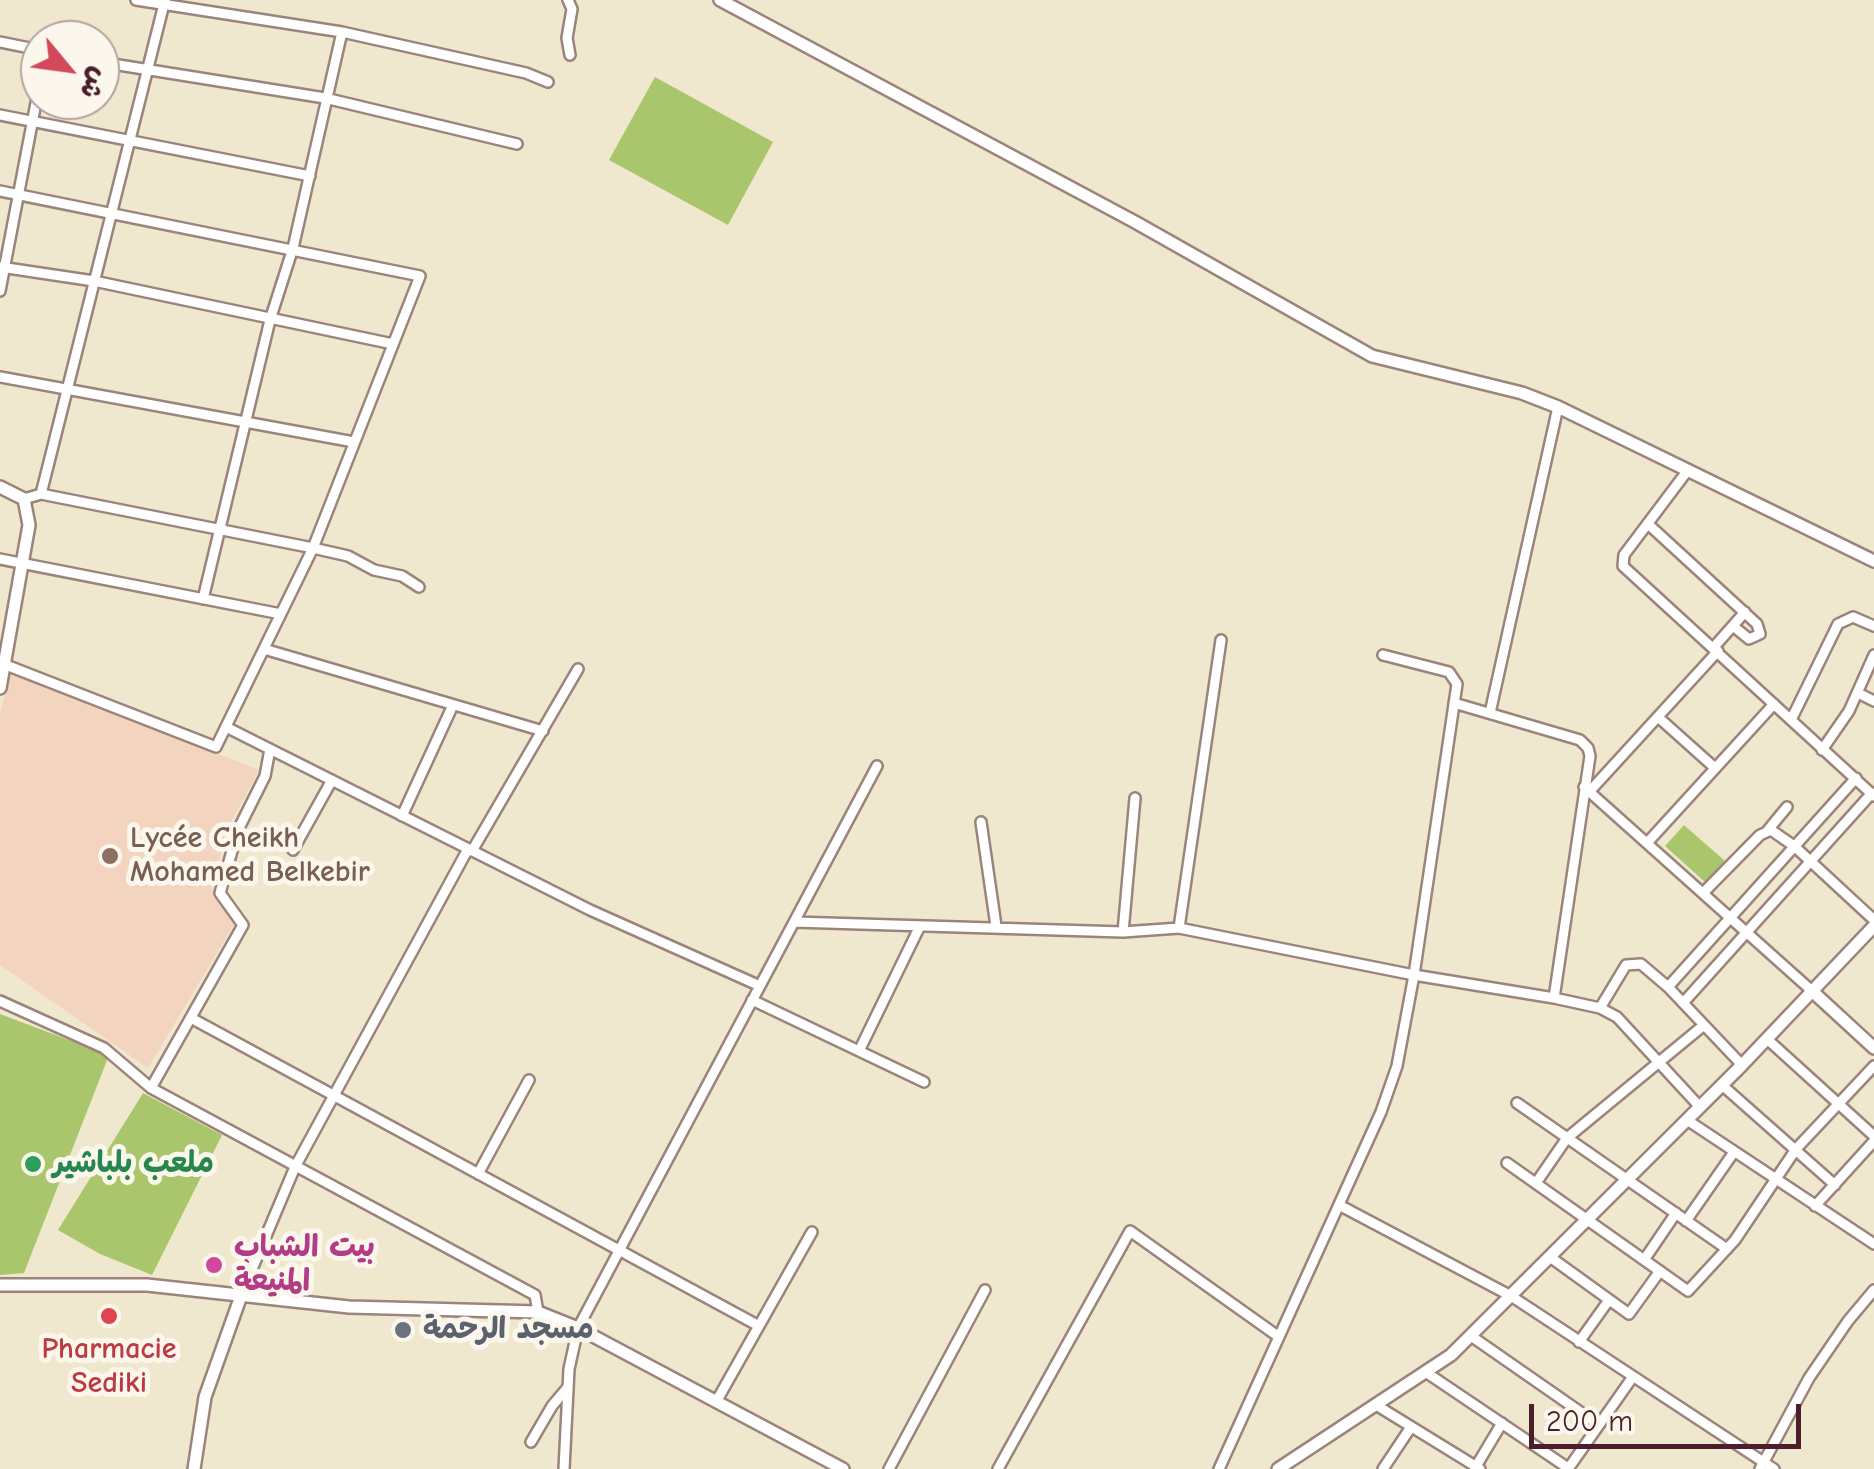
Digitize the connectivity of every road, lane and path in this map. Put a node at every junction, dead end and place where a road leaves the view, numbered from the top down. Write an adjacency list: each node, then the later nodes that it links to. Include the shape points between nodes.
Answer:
1 (136, 0): 4 (street)
2 (568, 0): 6 (street)
3 (720, 0): 27 (street, via 1372,356)
4 (165, 3): 5 (street); 8 (street)
5 (342, 32): 9 (street); 10 (street)
6 (570, 56)
7 (120, 65): 8 (street)
8 (148, 70): 10 (street); 13 (street)
9 (548, 82)
10 (325, 98): 14 (street); 15 (street)
11 (0, 115): 12 (street)
12 (33, 122): 13 (street); 17 (street)
13 (130, 141): 15 (street); 18 (street)
14 (517, 144)
15 (310, 176): 19 (street)
16 (0, 191): 17 (street)
17 (19, 195): 18 (street); 20 (street)
18 (112, 213): 19 (street); 21 (street)
19 (293, 248): 23 (street); 24 (street, via 420,276)
20 (2, 267): 21 (street); 22 (street)
21 (94, 282): 23 (street); 26 (street)
22 (0, 291)
23 (270, 320): 24 (street); 28 (street)
24 (393, 344): 29 (street)
25 (0, 376): 26 (street)
26 (67, 390): 28 (street); 32 (street)
27 (1558, 407): 30 (street); 61 (street)
28 (245, 422): 29 (street); 35 (street)
29 (354, 442): 36 (street)
30 (1688, 470): 34 (street); 38 (street)
31 (0, 487): 33 (street)
32 (41, 494): 33 (street); 35 (street)
33 (24, 499): 39 (street, via 29,525)
34 (1648, 524): 42 (street); 50 (street, via 1623,566)
35 (220, 528): 36 (street); 41 (street)
36 (313, 548): 40 (street); 43 (street)
37 (0, 559): 39 (street)
38 (1874, 561)
39 (23, 563): 41 (street); 45 (street)
40 (419, 587)
41 (203, 599): 43 (street)
42 (1745, 612): 46 (street); 46 (street, via 1759,626 1758,637 1750,640)
43 (281, 614): 49 (street)
44 (0, 616): 45 (street)
45 (14, 619): 53 (street)
46 (1732, 626): 50 (street)
47 (1874, 626): 63 (street, via 1853,617 1838,624)
48 (1221, 640): 90 (street)
49 (264, 649): 60 (street); 64 (street)
50 (1716, 649): 59 (street); 62 (street)
51 (1382, 655): 58 (street, via 1452,674)
52 (1874, 655): 56 (street)
53 (6, 666): 55 (street); 64 (street, via 216,746)
54 (578, 669): 65 (street)
55 (0, 688)
56 (1858, 692): 57 (street); 67 (street)
57 (1874, 701)
58 (1454, 703): 61 (street); 93 (street)
59 (1774, 704): 63 (street); 69 (street)
60 (454, 705): 65 (street); 76 (street)
61 (1490, 713): 72 (street, via 1583,742 1590,756)
62 (1658, 717): 69 (street); 72 (street)
63 (1791, 720): 67 (street)
64 (226, 727): 66 (street)
65 (543, 731): 82 (street)
66 (270, 749): 71 (street); 102 (street, via 220,893 243,926)
67 (1822, 750): 70 (street)
68 (877, 766): 86 (street)
69 (1715, 768): 79 (street)
70 (1856, 778): 73 (street); 80 (street)
71 (332, 780): 76 (street); 81 (street)
72 (1586, 790): 79 (street); 97 (street)
73 (1873, 794): 83 (street)
74 (1135, 798): 91 (street)
75 (1787, 806): 78 (street)
76 (402, 816): 82 (street)
77 (980, 822): 89 (street)
78 (1768, 830): 80 (street); 84 (street)
79 (1647, 844): 84 (street)
80 (1794, 846): 83 (street); 85 (street)
81 (293, 850)
82 (470, 850): 94 (street); 114 (street)
83 (1811, 861): 87 (street); 92 (street)
84 (1703, 893): 85 (street)
85 (1730, 918): 92 (street); 95 (street)
86 (794, 922): 88 (street); 94 (street)
87 (1874, 923): 96 (street)
88 (920, 926): 89 (street); 106 (street)
89 (996, 926): 91 (street)
90 (1179, 928): 91 (street); 93 (street)
91 (1123, 932)
92 (1747, 933): 96 (street); 100 (street)
93 (1414, 975): 97 (street); 130 (street, via 1397,1066)
94 (760, 986): 99 (street)
95 (1668, 987): 100 (street); 101 (street, via 1641,964 1630,963)
96 (1812, 991): 104 (street); 105 (street)
97 (1554, 998): 101 (street)
98 (0, 1000): 113 (street, via 104,1048)
99 (752, 1000): 106 (street); 138 (street)
100 (1683, 1004): 103 (street)
101 (1600, 1008): 107 (street)
102 (191, 1018): 113 (street); 114 (street)
103 (1704, 1025): 107 (street); 108 (street)
104 (1767, 1039): 108 (street); 116 (street)
105 (1874, 1048)
106 (859, 1052): 111 (street)
107 (1658, 1063): 117 (street); 119 (street)
108 (1742, 1065): 112 (street)
109 (1874, 1066): 116 (street)
110 (529, 1080): 125 (street)
111 (924, 1082)
112 (1722, 1085): 117 (street); 121 (street)
113 (152, 1088): 124 (street)
114 (334, 1095): 124 (street); 125 (street)
115 (1517, 1103): 119 (street)
116 (1839, 1104): 120 (street); 121 (street)
117 (1700, 1107): 118 (street)
118 (1687, 1120): 122 (street); 126 (street)
119 (1567, 1138): 126 (street); 128 (street)
120 (1874, 1139): 129 (street)
121 (1796, 1149): 127 (street); 129 (street)
122 (1734, 1152): 127 (street); 134 (street)
123 (1507, 1163): 128 (street)
124 (295, 1167): 145 (street); 148 (street, via 535,1295)
125 (478, 1174): 138 (street)
126 (1627, 1180): 132 (street); 133 (street)
127 (1776, 1180): 131 (street); 137 (street)
128 (1536, 1183): 133 (street)
129 (1834, 1184): 131 (street)
130 (1339, 1205): 146 (street); 152 (street)
131 (1815, 1206): 136 (street)
132 (1676, 1214): 134 (street); 140 (street)
133 (1588, 1219): 139 (street); 140 (street)
134 (1686, 1221): 137 (street)
135 (812, 1232): 149 (street)
136 (1872, 1240)
137 (1727, 1249): 141 (street, via 1688,1290)
138 (619, 1250): 149 (street); 150 (street)
139 (1550, 1257): 146 (street); 147 (street)
140 (1644, 1260): 141 (street)
141 (1660, 1271): 147 (street, via 1629,1314)
142 (0, 1286): 145 (street, via 111,1284)
143 (984, 1290): 169 (street)
144 (1874, 1290): 164 (street, via 1809,1378)
145 (242, 1294): 148 (street, via 350,1307); 166 (street, via 205,1396)
146 (1511, 1296): 151 (street); 153 (street)
147 (1609, 1300): 153 (street)
148 (538, 1312): 150 (street)
149 (759, 1326): 157 (street)
150 (578, 1328): 156 (street); 157 (street)
151 (1471, 1336): 154 (street); 160 (street)
152 (1279, 1337): 170 (street, via 1130,1231); 171 (street)
153 (1579, 1342): 155 (street)
154 (1427, 1373): 158 (street); 159 (street)
155 (1632, 1378): 160 (street); 164 (street)
156 (568, 1388): 162 (street); 167 (street)
157 (716, 1402): 168 (street)
158 (1376, 1406): 161 (street); 163 (street)
159 (1502, 1424): 165 (street); 173 (street)
160 (1598, 1425): 173 (street)
161 (1412, 1427): 165 (street); 172 (street)
162 (532, 1442)
163 (1287, 1467)
164 (1767, 1467)
165 (1476, 1468)
166 (194, 1469)
167 (564, 1469)
168 (843, 1469)
169 (889, 1469)
170 (998, 1469)
171 (1219, 1469)
172 (1383, 1469)
173 (1568, 1469)

